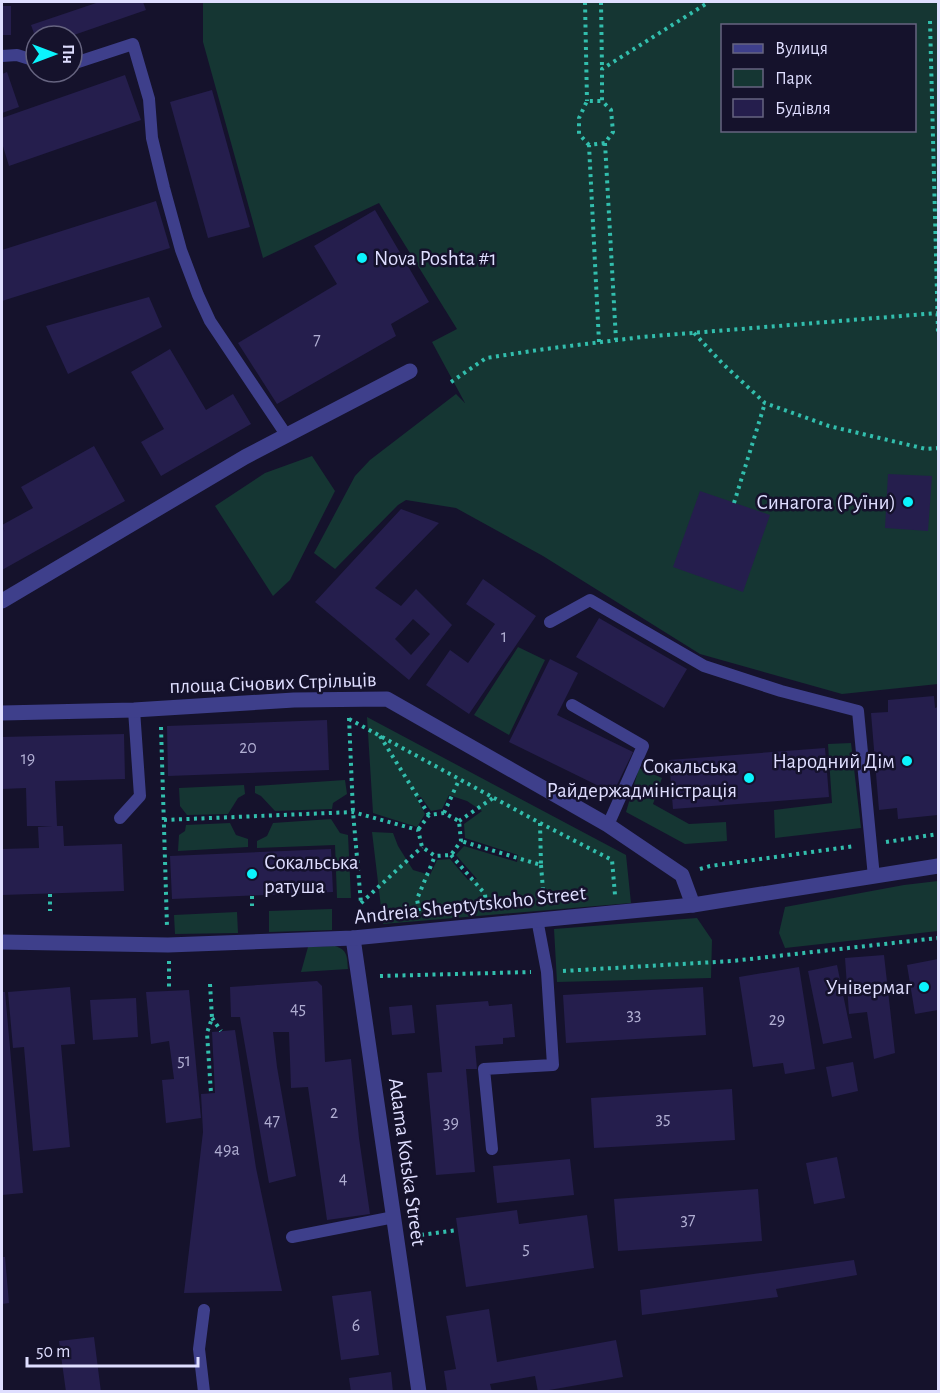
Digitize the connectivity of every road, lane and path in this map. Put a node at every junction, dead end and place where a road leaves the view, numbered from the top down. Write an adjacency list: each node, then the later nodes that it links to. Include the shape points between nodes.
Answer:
1 (585, 2): 10 (path)
2 (601, 2): 8 (path)
3 (710, 2): 8 (path)
4 (930, 21): 13 (path)
5 (2, 56): 6 (lane)
6 (24, 58)
7 (84, 60): 21 (lane, via 133,45 149,99 152,138 164,188 198,296 210,321)
8 (602, 69): 9 (path)
9 (602, 101): 10 (path); 11 (path, via 611,110 613,132)
10 (587, 102): 12 (path, via 579,118 579,134)
11 (605, 143): 12 (path); 16 (path)
12 (589, 145): 17 (path)
13 (938, 313): 14 (path); 15 (path)
14 (694, 332): 16 (path); 20 (path)
15 (939, 333)
16 (616, 340): 17 (path)
17 (599, 342): 19 (path, via 486,358)
18 (410, 371): 21 (street)
19 (452, 382)
20 (765, 403): 22 (path, via 830,426 926,449); 23 (path)
21 (287, 436): 24 (street)
22 (939, 448)
23 (734, 503)
24 (2, 601)
25 (550, 622): 46 (lane, via 590,600 704,666 858,711)
26 (348, 699): 28 (street, площа Січових Стрільців); 31 (path); 42 (street, площа Січових Стрільців, via 387,699)
27 (572, 705): 42 (lane, via 643,746)
28 (161, 708): 29 (street, площа Січових Стрільців); 39 (path)
29 (134, 710): 30 (street, площа Січових Стрільців); 38 (lane, via 140,796)
30 (2, 713)
31 (349, 719): 32 (path); 35 (path)
32 (380, 736): 33 (path); 37 (path)
33 (459, 780): 34 (path); 36 (path)
34 (493, 798): 40 (path); 41 (path)
35 (353, 812): 39 (path); 43 (path); 47 (path, via 361,903)
36 (444, 813): 37 (path); 40 (path)
37 (429, 815): 43 (path)
38 (120, 818)
39 (164, 820): 67 (path)
40 (459, 821): 45 (path)
41 (540, 823): 50 (path); 54 (path, via 612,860)
42 (608, 825): 52 (street, площа Січових Стрільців)
43 (418, 830): 47 (path)
44 (939, 834): 46 (path)
45 (461, 842): 48 (path); 50 (path)
46 (871, 844): 52 (path, via 710,866); 53 (lane)
47 (422, 847): 49 (path)
48 (451, 855): 49 (path); 56 (path)
49 (435, 856): 62 (path, via 417,899)
50 (541, 865): 58 (path)
51 (939, 866): 53 (street, Andreia Sheptytskoho Street)
52 (682, 875): 59 (street)
53 (874, 877): 59 (street, Andreia Sheptytskoho Street)
54 (615, 885)
55 (50, 894): 61 (path)
56 (485, 894)
57 (252, 896): 60 (path)
58 (544, 902)
59 (693, 905): 63 (street, Andreia Sheptytskoho Street)
60 (252, 906)
61 (51, 911)
62 (419, 911)
63 (537, 919): 64 (street, Andreia Sheptytskoho Street); 68 (lane)
64 (353, 938): 67 (street, Andreia Sheptytskoho Street); 76 (street, Adama Kotska Street)
65 (939, 938): 68 (path, via 732,961)
66 (2, 942): 67 (street, Andreia Sheptytskoho Street)
67 (168, 945): 71 (path)
68 (547, 972): 69 (path); 75 (lane, via 553,1065 483,1069)
69 (380, 976)
70 (210, 984): 72 (path)
71 (169, 987)
72 (212, 1018): 73 (path); 74 (path, via 207,1034)
73 (221, 1031)
74 (211, 1093)
75 (492, 1149)
76 (394, 1217): 79 (lane); 82 (street, Adama Kotska Street)
77 (458, 1230): 78 (path)
78 (420, 1235)
79 (292, 1237)
80 (204, 1310): 81 (lane, via 199,1349)
81 (204, 1392)
82 (419, 1392)

